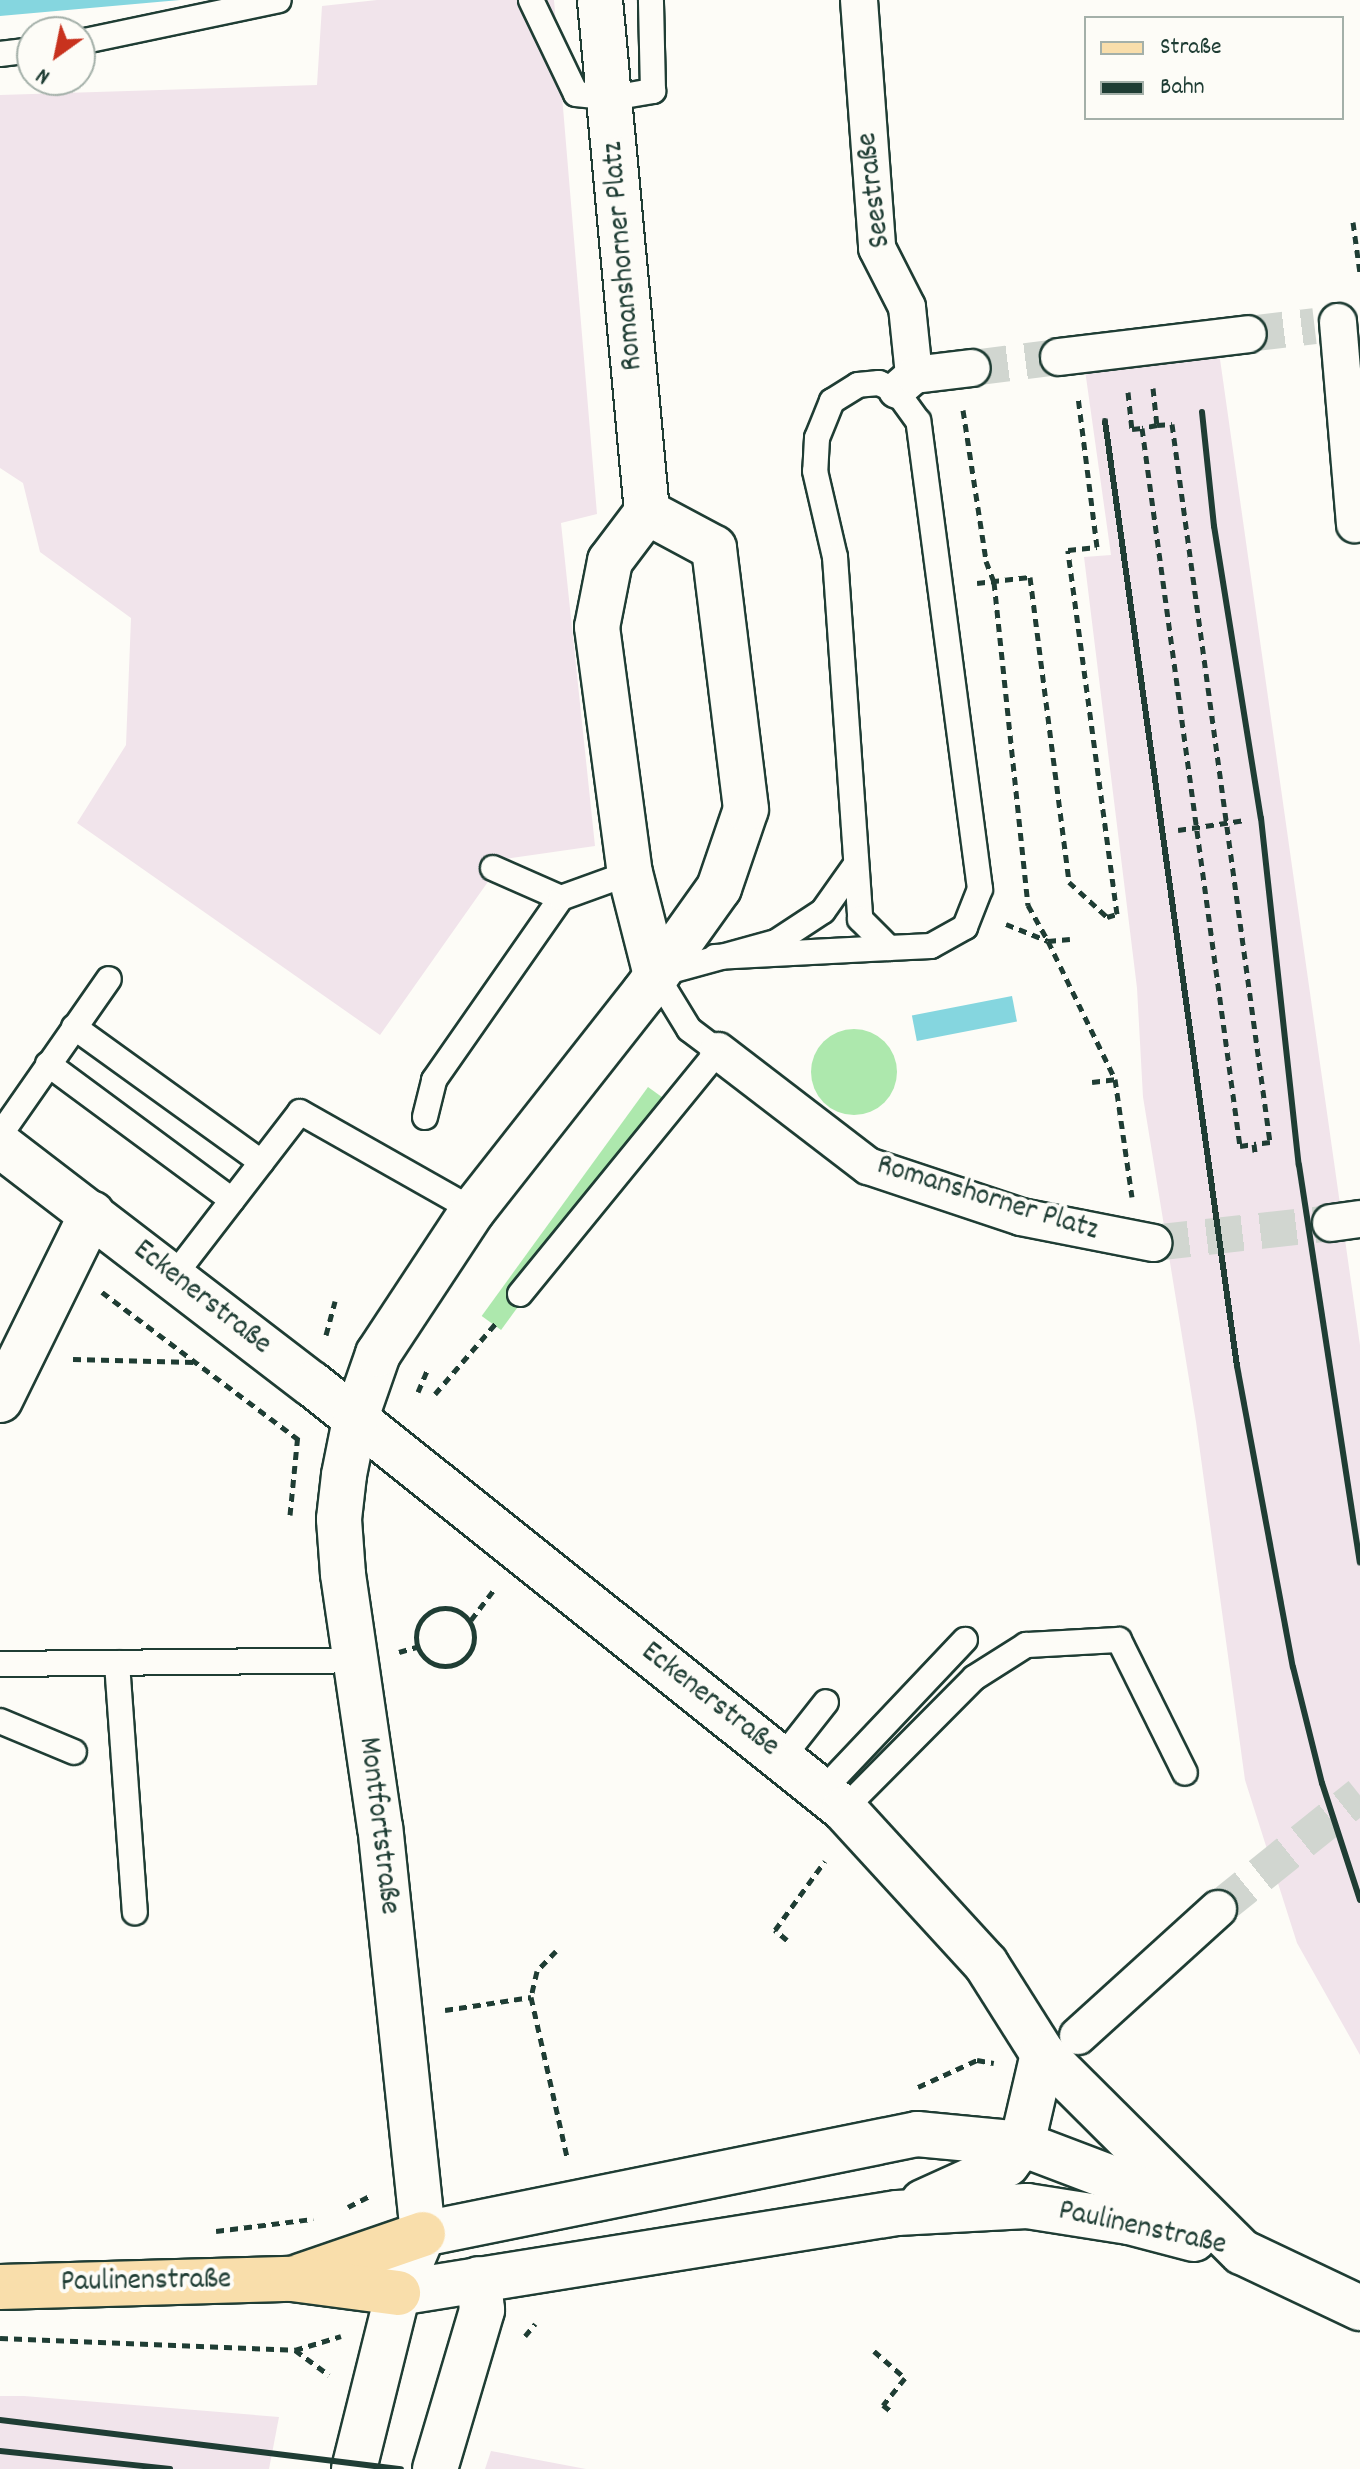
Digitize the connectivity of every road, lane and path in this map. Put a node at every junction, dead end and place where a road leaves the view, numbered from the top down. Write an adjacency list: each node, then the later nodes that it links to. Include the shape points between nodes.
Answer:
1 (279, 0): 6 (lane)
2 (531, 0): 7 (lane, via 576,94)
3 (600, 0): 7 (main road, Romanshorner Platz)
4 (651, 0): 7 (lane, via 653,91)
5 (859, 0): 15 (street, Seestraße, via 877,248 907,307)
6 (96, 39)
7 (612, 98): 20 (main road, Romanshorner Platz)
8 (1353, 222): 9 (path)
9 (1360, 273)
10 (1338, 322): 21 (street)
11 (1248, 334): 13 (street)
12 (1059, 357): 13 (street)
13 (1150, 361): 18 (path)
14 (964, 369): 15 (street); 22 (path, via 986,561)
15 (905, 383): 23 (lane, via 918,421); 28 (lane, via 858,385 832,401 817,438 815,471 835,557)
16 (1115, 389): 19 (path, via 1128,387 1132,429)
17 (1090, 392): 22 (path, via 1077,394 1097,547 1068,550 1117,914 1107,917 1069,882 1030,577)
18 (1157, 425): 19 (path); 25 (path, via 1172,424)
19 (1142, 428): 26 (path)
20 (647, 512): 30 (main road, Romanshorner Platz, via 610,561 597,627); 37 (main road, via 714,548 746,809 719,888)
21 (1355, 524)
22 (994, 582): 23 (path); 34 (path, via 1028,905)
23 (942, 587): 32 (lane, via 980,889)
24 (1245, 820): 25 (path)
25 (1226, 823): 26 (path); 46 (path, via 1270,1142)
26 (1196, 828): 27 (path); 46 (path, via 1240,1146)
27 (1178, 830)
28 (854, 867): 35 (lane, via 860,919); 36 (lane, via 823,911 776,942)
29 (493, 868): 31 (lane)
30 (630, 873): 31 (lane); 37 (main road, Romanshorner Platz)
31 (561, 898): 44 (lane, via 434,1080)
32 (965, 927): 34 (path, via 1006,924); 35 (lane, via 931,946)
33 (1070, 939): 34 (path)
34 (1048, 941): 42 (path)
35 (889, 948): 36 (lane)
36 (715, 957): 37 (lane)
37 (656, 975): 40 (lane, Romanshorner Platz, via 689,1029); 51 (main road)
38 (109, 979): 39 (lane)
39 (74, 1027): 41 (lane); 49 (lane)
40 (718, 1051): 53 (street, Romanshorner Platz, via 868,1166 1021,1217); 56 (lane)
41 (48, 1064): 45 (lane); 50 (lane)
42 (1115, 1079): 43 (path); 53 (path)
43 (1092, 1082)
44 (425, 1117)
45 (0, 1135)
46 (1254, 1144): 48 (path)
47 (0, 1145): 52 (main road, Eckenerstraße)
48 (1255, 1152)
49 (261, 1162): 50 (lane); 51 (lane, via 300,1112)
50 (232, 1200): 54 (lane)
51 (473, 1210): 62 (main road, via 378,1354)
52 (92, 1213): 54 (main road, Eckenerstraße); 55 (main road)
53 (1146, 1244)
54 (173, 1277): 62 (main road, Eckenerstraße)
55 (57, 1284): 58 (main road); 59 (path)
56 (520, 1294)
57 (475, 1348): 60 (path)
58 (24, 1350): 59 (path, via 96,1364); 61 (main road)
59 (195, 1362): 63 (path)
60 (435, 1394)
61 (0, 1400)
62 (355, 1420): 67 (main road, Montfortstraße, via 339,1519); 73 (main road, Eckenerstraße)
63 (297, 1438)
64 (494, 1590): 65 (path)
65 (471, 1620): 65 (path, via 462,1612 437,1608 419,1624 417,1647 426,1660 454,1665 474,1645)
66 (965, 1640): 75 (lane)
67 (355, 1660): 68 (lane); 82 (main road, Montfortstraße, via 380,1828)
68 (117, 1663): 69 (lane); 78 (lane)
69 (0, 1664)
70 (826, 1702): 73 (lane)
71 (0, 1721): 72 (lane)
72 (74, 1752)
73 (782, 1758): 75 (main road, Eckenerstraße)
74 (1185, 1773): 75 (lane, via 1119,1640 1026,1645 974,1678)
75 (833, 1800): 83 (main road, Eckenerstraße)
76 (825, 1861): 79 (path, via 775,1930)
77 (1218, 1909): 83 (street)
78 (135, 1912)
79 (787, 1940)
80 (556, 1951): 81 (path, via 537,1971)
81 (531, 1997): 82 (path); 85 (path)
82 (399, 2017): 91 (main road, Montfortstraße)
83 (1060, 2045): 84 (main road); 92 (main road, Eckenerstraße)
84 (1022, 2144): 88 (main road, via 1007,2164); 91 (main road, Paulinenstraße, via 917,2134); 92 (main road, Paulinenstraße, via 1138,2188)
85 (570, 2170)
86 (380, 2192): 87 (path)
87 (339, 2211)
88 (897, 2213): 92 (main road, Paulinenstraße, via 1027,2206 1129,2222); 94 (main road, Paulinenstraße)
89 (325, 2218): 90 (path)
90 (200, 2233)
91 (423, 2234): 93 (main road, Paulinenstraße); 94 (main road); 96 (main road)
92 (1242, 2252): 97 (main road, Eckenerstraße)
93 (292, 2279): 95 (main road, Paulinenstraße); 96 (main road, Paulinenstraße)
94 (479, 2279): 96 (main road, Paulinenstraße); 103 (main road, via 482,2310)
95 (0, 2287)
96 (398, 2293): 102 (main road)
97 (1360, 2308)
98 (0, 2338): 99 (path)
99 (295, 2350)
100 (874, 2351): 101 (path, via 905,2378 883,2405)
101 (892, 2412)
102 (354, 2469)
103 (435, 2469)

